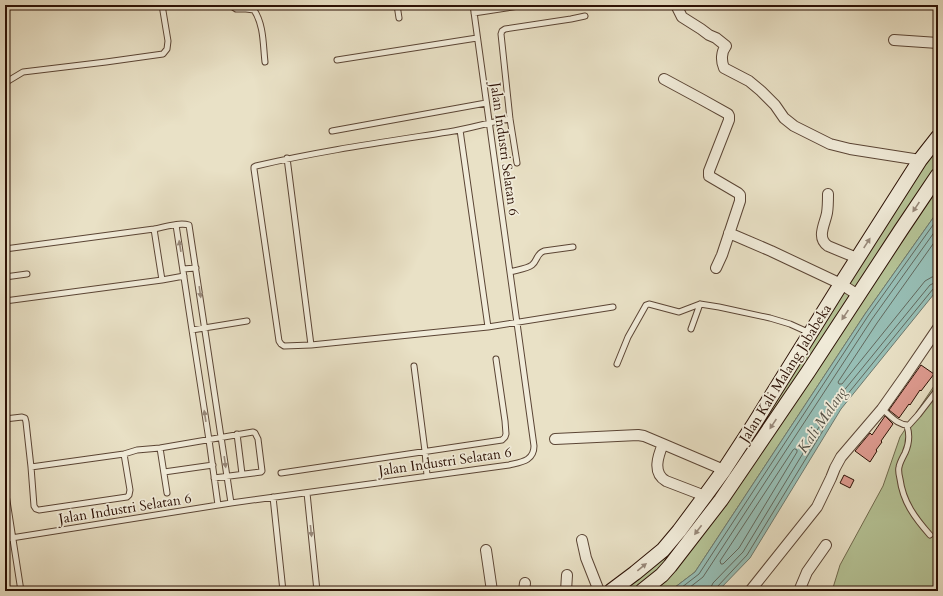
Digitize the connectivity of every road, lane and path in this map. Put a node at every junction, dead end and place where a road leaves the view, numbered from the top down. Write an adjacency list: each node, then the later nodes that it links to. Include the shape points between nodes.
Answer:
1 (162, 5): 16 (lane, via 168,42 167,49 162,54 23,72)
2 (230, 5): 14 (lane, via 236,10 254,10 257,14)
3 (397, 5): 9 (lane)
4 (473, 5): 7 (lane, Jalan Industri Selatan 6)
5 (525, 5): 7 (lane)
6 (676, 5): 24 (street, via 682,17 726,46 723,49 722,60 724,68 761,91 794,126 830,144)
7 (474, 13): 10 (lane, Jalan Industri Selatan 6)
8 (585, 16): 18 (lane, via 502,31)
9 (399, 18)
10 (477, 38): 13 (lane); 17 (lane, Jalan Industri Selatan 6)
11 (894, 40): 12 (street)
12 (938, 43)
13 (337, 60)
14 (265, 62)
15 (664, 79): 30 (street, via 729,116 730,120 709,172 710,176 740,195)
16 (5, 85)
17 (486, 103): 19 (lane, Jalan Industri Selatan 6); 20 (lane)
18 (510, 118): 19 (lane); 25 (lane)
19 (489, 122): 21 (lane); 37 (lane, Jalan Industri Selatan 6)
20 (332, 130)
21 (460, 130): 23 (lane); 50 (lane)
22 (938, 137): 24 (main road, Jalan Kali Malang Jababeka)
23 (287, 158): 55 (lane); 55 (lane, via 256,166 254,169 279,341 284,346)
24 (920, 160): 33 (main road, Jalan Kali Malang Jababeka, one-way to 24)
25 (518, 163)
26 (938, 175): 43 (main road, Jalan Kali Malang Jababeka, one-way to 43)
27 (828, 194): 33 (street, via 822,240 828,246)
28 (176, 225): 29 (lane); 34 (lane, via 189,225); 36 (lane, one-way to 28)
29 (154, 229): 32 (lane); 41 (lane)
30 (729, 233): 35 (street); 42 (street)
31 (573, 247): 37 (lane, via 544,251 530,266)
32 (5, 249)
33 (857, 258): 42 (main road, Jalan Kali Malang Jababeka)
34 (196, 268): 36 (lane); 49 (lane, one-way to 49)
35 (716, 268)
36 (183, 269): 39 (lane)
37 (510, 272): 48 (lane, Jalan Industri Selatan 6)
38 (27, 274): 40 (lane)
39 (184, 276): 41 (lane); 53 (lane)
40 (5, 277)
41 (162, 280): 44 (lane)
42 (841, 284): 43 (street); 54 (main road, Jalan Kali Malang Jababeka)
43 (858, 295): 101 (main road, Jalan Kali Malang Jababeka, one-way to 101, via 721,500 670,566)
44 (5, 300)
45 (700, 304): 52 (lane); 54 (lane, via 770,318); 57 (lane, via 681,312 648,304 628,337)
46 (613, 307): 48 (lane)
47 (247, 320): 49 (lane)
48 (517, 323): 50 (lane); 77 (lane, Jalan Industri Selatan 6, via 534,446 532,455 526,460 509,465)
49 (204, 327): 53 (lane); 64 (lane)
50 (488, 327): 55 (lane)
51 (938, 328): 60 (street)
52 (691, 329)
53 (192, 330): 66 (lane, one-way to 53)
54 (810, 333): 73 (main road, Jalan Kali Malang Jababeka)
55 (311, 344)
56 (496, 359): 69 (lane, via 506,422 504,439)
57 (617, 364)
58 (414, 366): 69 (lane)
59 (938, 389): 62 (lane)
60 (882, 409): 62 (lane); 102 (street, via 841,457 817,507)
61 (5, 419): 72 (lane, via 25,418)
62 (907, 426): 87 (lane, via 909,438 899,466 901,487 908,507)
63 (238, 434): 64 (lane); 76 (lane); 76 (lane, via 255,433 262,471)
64 (221, 437): 66 (lane); 78 (lane, one-way to 78)
65 (555, 439): 67 (street, via 638,435)
66 (209, 440): 68 (lane); 71 (lane)
67 (663, 444): 73 (street); 83 (street, via 658,462 660,476 666,481)
68 (160, 448): 70 (lane); 74 (lane)
69 (425, 451): 75 (lane); 77 (lane)
70 (124, 454): 72 (lane); 72 (lane, via 130,490 127,497 39,510 34,506)
71 (213, 465): 74 (lane); 79 (lane)
72 (31, 467)
73 (724, 470): 83 (main road, Jalan Kali Malang Jababeka)
74 (164, 472): 81 (lane)
75 (281, 473)
76 (242, 474): 78 (lane)
77 (427, 476): 82 (lane, Jalan Industri Selatan 6)
78 (227, 477): 79 (lane); 85 (lane)
79 (214, 478): 86 (lane)
80 (5, 488): 88 (lane)
81 (167, 493)
82 (307, 493): 84 (lane, Jalan Industri Selatan 6); 96 (lane, one-way to 96)
83 (705, 496): 100 (main road, Jalan Kali Malang Jababeka, one-way to 83, via 663,550)
84 (273, 498): 85 (lane, Jalan Industri Selatan 6); 95 (lane)
85 (231, 503): 86 (lane, Jalan Industri Selatan 6)
86 (218, 505): 88 (lane, Jalan Industri Selatan 6)
87 (930, 535)
88 (13, 538): 89 (lane, Jalan Industri Selatan 6); 94 (lane)
89 (5, 539)
90 (582, 540): 99 (street, via 583,550)
91 (826, 545): 103 (street, via 808,570)
92 (486, 550): 97 (street)
93 (567, 575): 98 (street)
94 (21, 591)
95 (283, 591)
96 (317, 591)
97 (492, 591)
98 (566, 591)
99 (599, 591)
100 (611, 591)
101 (642, 591)
102 (750, 591)
103 (799, 591)

